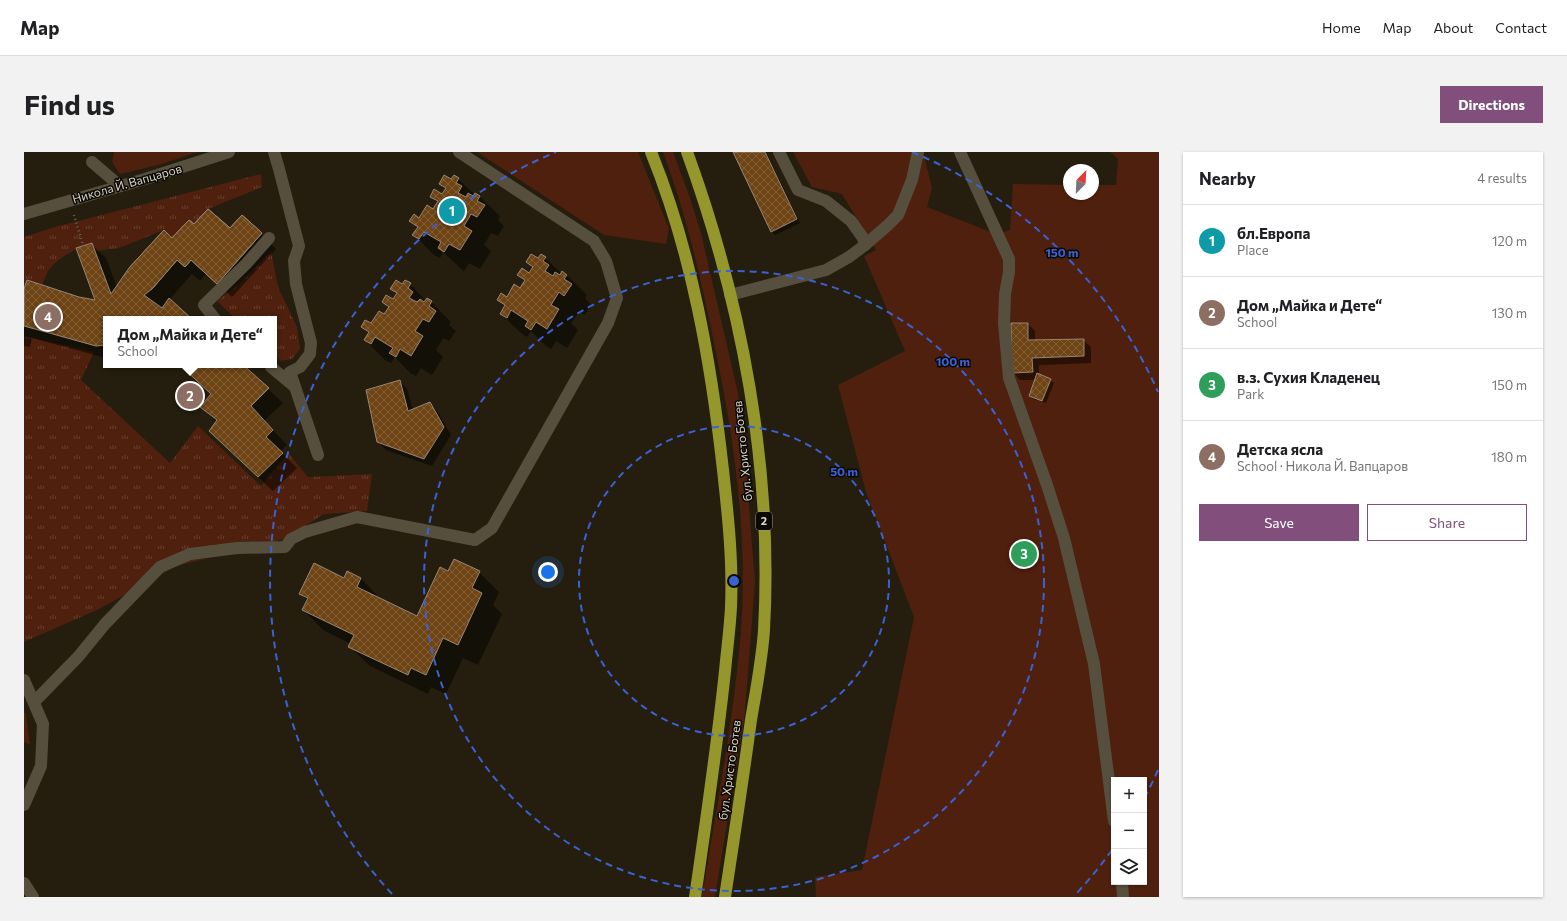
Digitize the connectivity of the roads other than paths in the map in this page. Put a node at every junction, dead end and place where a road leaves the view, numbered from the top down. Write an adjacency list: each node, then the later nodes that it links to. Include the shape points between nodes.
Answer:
1 (229, 152): 10 (street, Никола Й. Вапцаров)
2 (274, 152): 18 (street, via 299,246 294,261 296,284 311,343 310,354 300,367)
3 (459, 152): 22 (street, via 594,241 606,261 617,298 608,323 492,528 475,540 357,517 305,532 285,547 237,548 190,554 160,566)
4 (651, 152): 28 (highway, бул. Христо Ботев, via 687,259 701,325 718,428 730,553 731,606 723,693)
5 (687, 152): 14 (highway, бул. Христо Ботев / 2)
6 (779, 152): 13 (street, via 798,190 826,200 851,221)
7 (918, 152): 13 (street, via 912,180 898,215)
8 (960, 152): 24 (street, via 1008,259 1004,324 1009,378 1064,538 1094,664)
9 (92, 162): 10 (street)
10 (120, 186): 11 (street, Никола Й. Вапцаров)
11 (24, 214)
12 (269, 238): 15 (street, via 204,305)
13 (865, 245): 14 (street, via 826,270)
14 (730, 295): 29 (highway, бул. Христо Ботев / 2, via 749,381 758,450 766,556 764,632)
15 (213, 316)
16 (272, 368): 19 (street)
17 (277, 368): 18 (street)
18 (290, 372): 19 (street)
19 (296, 388): 20 (street)
20 (318, 455)
21 (24, 680): 22 (street)
22 (34, 702): 23 (street, via 42,724 41,766)
23 (24, 805)
24 (1113, 813)
25 (24, 883): 27 (street)
26 (1122, 885): 30 (street)
27 (33, 897)
28 (695, 897)
29 (726, 897)
30 (1123, 897)

